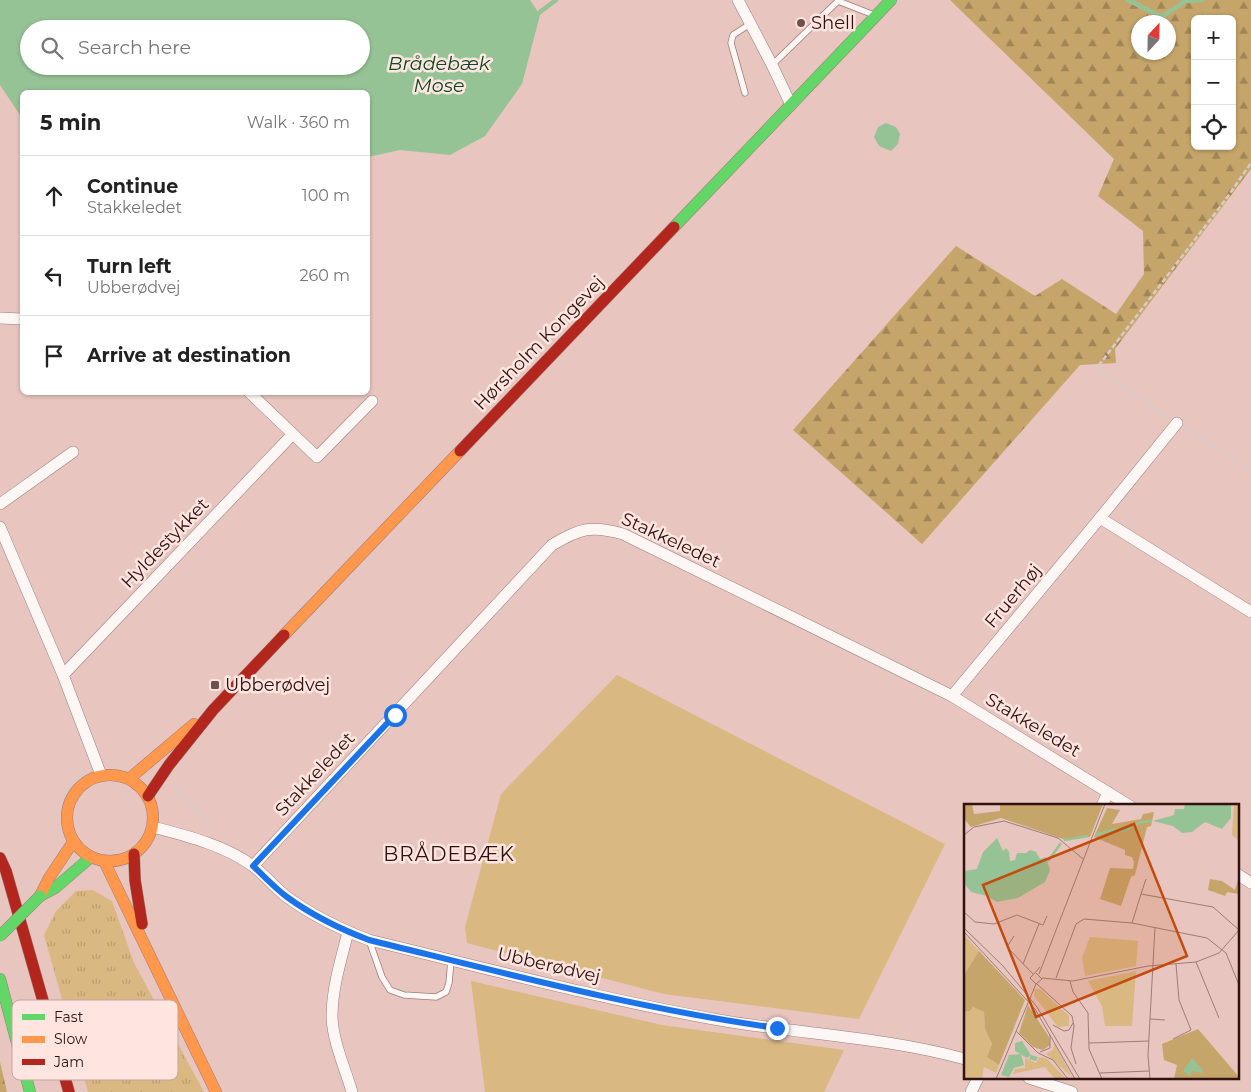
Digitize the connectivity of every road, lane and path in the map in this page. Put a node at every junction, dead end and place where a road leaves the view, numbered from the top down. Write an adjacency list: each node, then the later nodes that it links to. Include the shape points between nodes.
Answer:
1 (738, 0): 4 (street)
2 (891, 0): 3 (main road, Hørsholm Kongevej)
3 (876, 16): 5 (lane, via 838,1); 7 (main road, Hørsholm Kongevej)
4 (750, 24): 5 (street); 6 (lane, via 734,35 731,43)
5 (772, 65): 7 (street)
6 (745, 93)
7 (791, 105): 23 (main road, Hørsholm Kongevej)
8 (1251, 163): 13 (path, via 1096,370)
9 (0, 318): 10 (street)
10 (20, 319)
11 (252, 395): 14 (street)
12 (372, 402): 14 (street, via 317,456)
13 (1177, 423): 16 (path); 18 (street, Fruerhøj)
14 (292, 435): 21 (street, Hyldestykket)
15 (73, 452): 17 (street)
16 (1251, 469)
17 (0, 504)
18 (1100, 518): 20 (street); 22 (street, Fruerhøj)
19 (0, 527): 21 (street)
20 (1251, 612)
21 (64, 675): 26 (street)
22 (952, 696): 28 (street, Stakkeledet); 40 (street, Stakkeledet, via 623,534 593,528 571,534 552,545)
23 (213, 710): 25 (main road, Hørsholm Kongevej); 27 (main road, Hørsholm Kongevej)
24 (126, 765): 26 (path)
25 (169, 765): 29 (main road, Hørsholm Kongevej); 35 (path, via 173,787 208,822 211,832)
26 (100, 771): 27 (main road); 33 (path, via 87,771 68,787 58,810); 34 (main road, via 72,796 67,825)
27 (129, 779): 29 (main road)
28 (1108, 792): 30 (street); 31 (street, Stakkeledet)
29 (148, 796): 32 (main road, via 154,816)
30 (1103, 804)
31 (1127, 804)
32 (153, 826): 35 (street, Ubberødvej); 36 (main road, via 146,842)
33 (58, 842)
34 (73, 842): 37 (main road); 46 (main road)
35 (209, 844): 40 (street, Ubberødvej)
36 (134, 854): 39 (main road, via 114,862); 50 (main road)
37 (91, 857): 39 (main road); 46 (main road, via 55,888)
38 (0, 858): 54 (main road)
39 (104, 861): 50 (main road)
40 (253, 866): 47 (street, Ubberødvej, via 286,896)
41 (38, 874): 43 (path)
42 (1238, 875): 44 (street)
43 (32, 880)
44 (1251, 883)
45 (0, 888): 53 (main road)
46 (40, 896): 48 (main road, bridge)
47 (348, 932): 49 (street, Ubberødvej); 62 (street, via 333,992 332,1019)
48 (0, 936)
49 (369, 940): 51 (street, Ubberødvej); 51 (lane, via 390,990 404,995 436,997 446,992)
50 (145, 944): 55 (main road)
51 (451, 960): 58 (street, Ubberødvej, via 656,1008 904,1045)
52 (0, 979): 57 (main road)
53 (31, 1000)
54 (43, 1000)
55 (172, 1000)
56 (178, 1013): 61 (main road)
57 (12, 1020)
58 (964, 1059)
59 (977, 1080): 63 (street)
60 (1035, 1080): 64 (street)
61 (216, 1092)
62 (352, 1092)
63 (971, 1092)
64 (1072, 1092)

